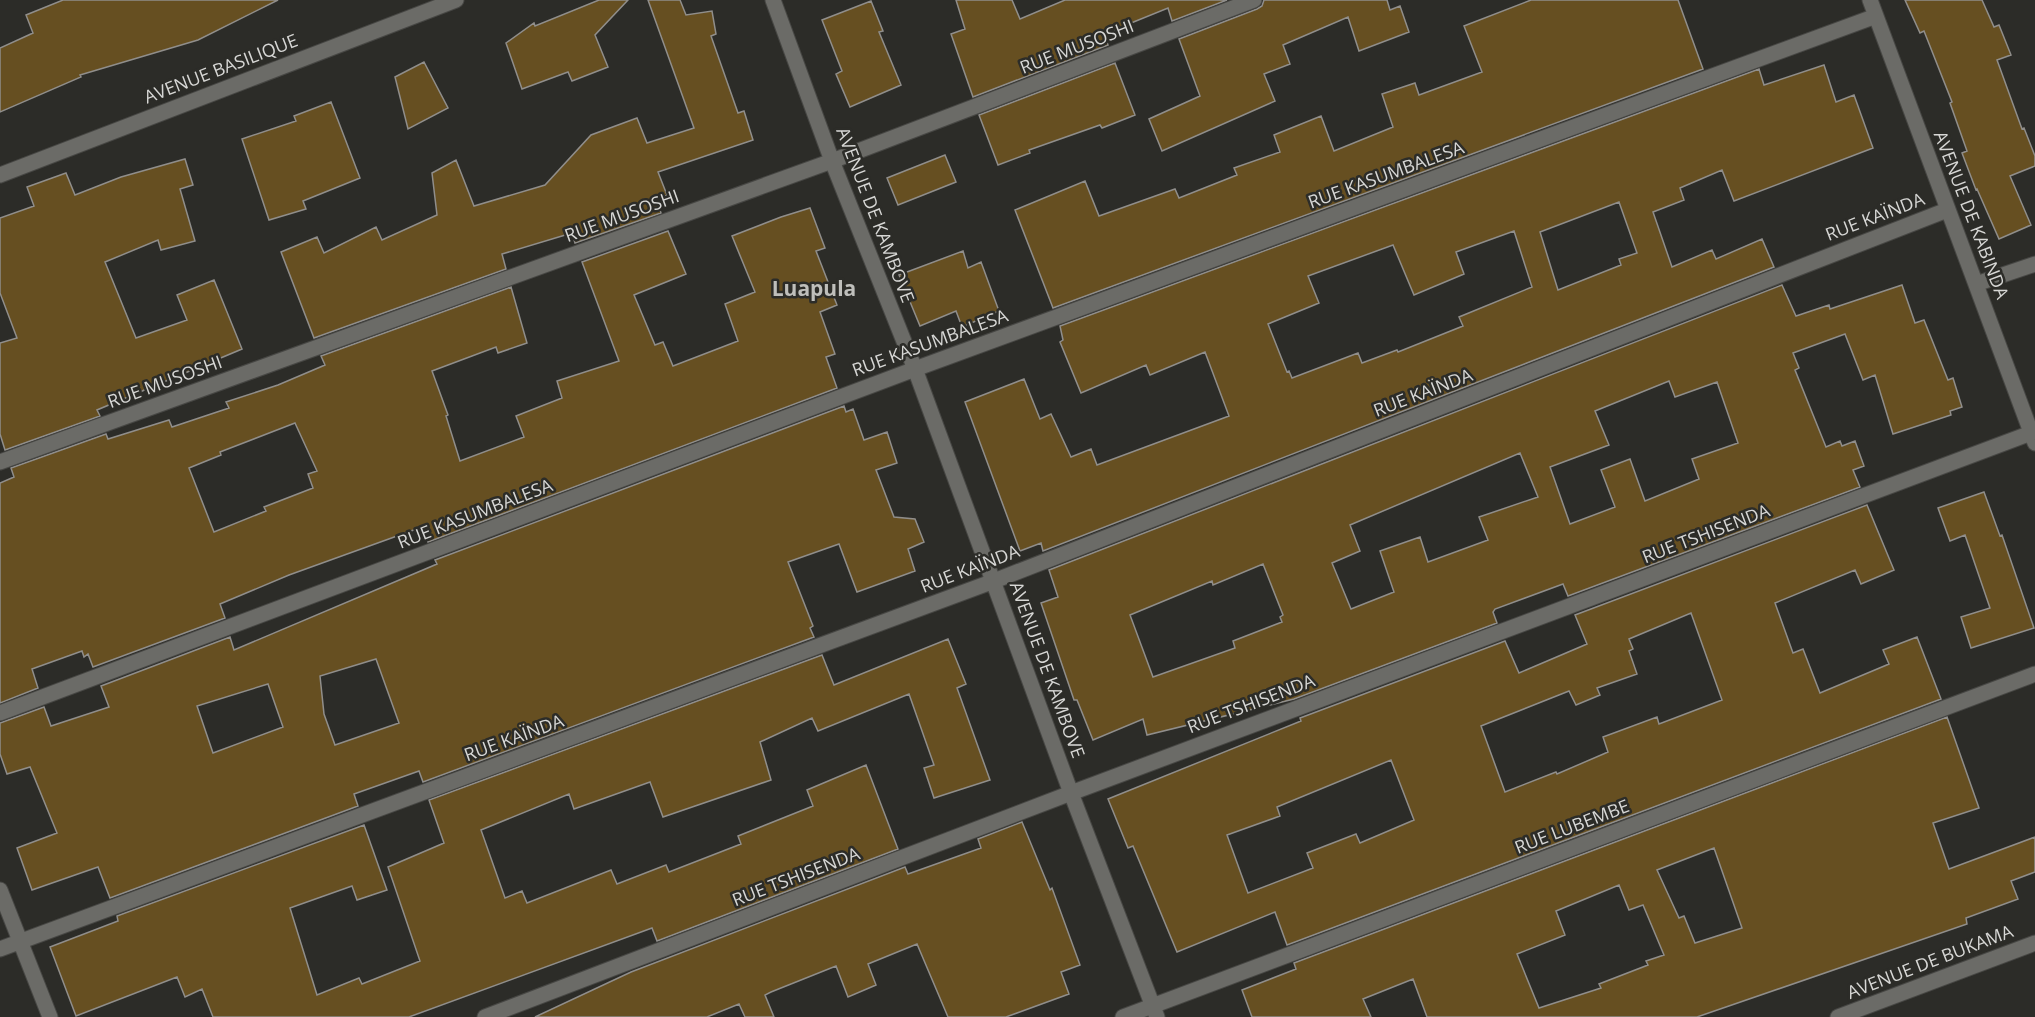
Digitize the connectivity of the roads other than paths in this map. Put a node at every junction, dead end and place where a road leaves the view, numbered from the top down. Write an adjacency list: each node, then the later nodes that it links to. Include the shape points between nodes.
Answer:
1 (456, 0): 7 (street, AVENUE BASILIQUE)
2 (773, 0): 6 (street, AVENUE DE KAMBOVE)
3 (1254, 0): 6 (street, RUE MUSOSHI)
4 (1870, 0): 5 (street, AVENUE DE KABINDA)
5 (1876, 16): 8 (street, AVENUE DE KABINDA); 11 (street, RUE KASUMBALESA)
6 (832, 161): 11 (street, AVENUE DE KAMBOVE); 13 (street, RUE MUSOSHI)
7 (0, 175)
8 (1947, 210): 10 (street, AVENUE DE KABINDA); 14 (street, RUE KAÏNDA)
9 (2035, 264): 10 (street)
10 (1976, 284): 12 (street, AVENUE DE KABINDA)
11 (915, 369): 14 (street, AVENUE DE KAMBOVE); 16 (street, RUE KASUMBALESA)
12 (2033, 438): 17 (street, RUE TSHISENDA)
13 (0, 462)
14 (994, 581): 17 (street, AVENUE DE KAMBOVE); 19 (street, RUE KAÏNDA)
15 (2035, 674): 22 (street, RUE LUBEMBE)
16 (0, 713)
17 (1071, 793): 22 (street, AVENUE DE KAMBOVE); 24 (street, RUE TSHISENDA)
18 (0, 890): 19 (street)
19 (19, 942): 21 (street, RUE KAÏNDA); 23 (street)
20 (2035, 943): 26 (street, AVENUE DE BUKAMA)
21 (0, 949)
22 (1155, 1012): 25 (street, RUE LUBEMBE)
23 (50, 1017)
24 (485, 1017)
25 (1124, 1017)
26 (1838, 1017)

